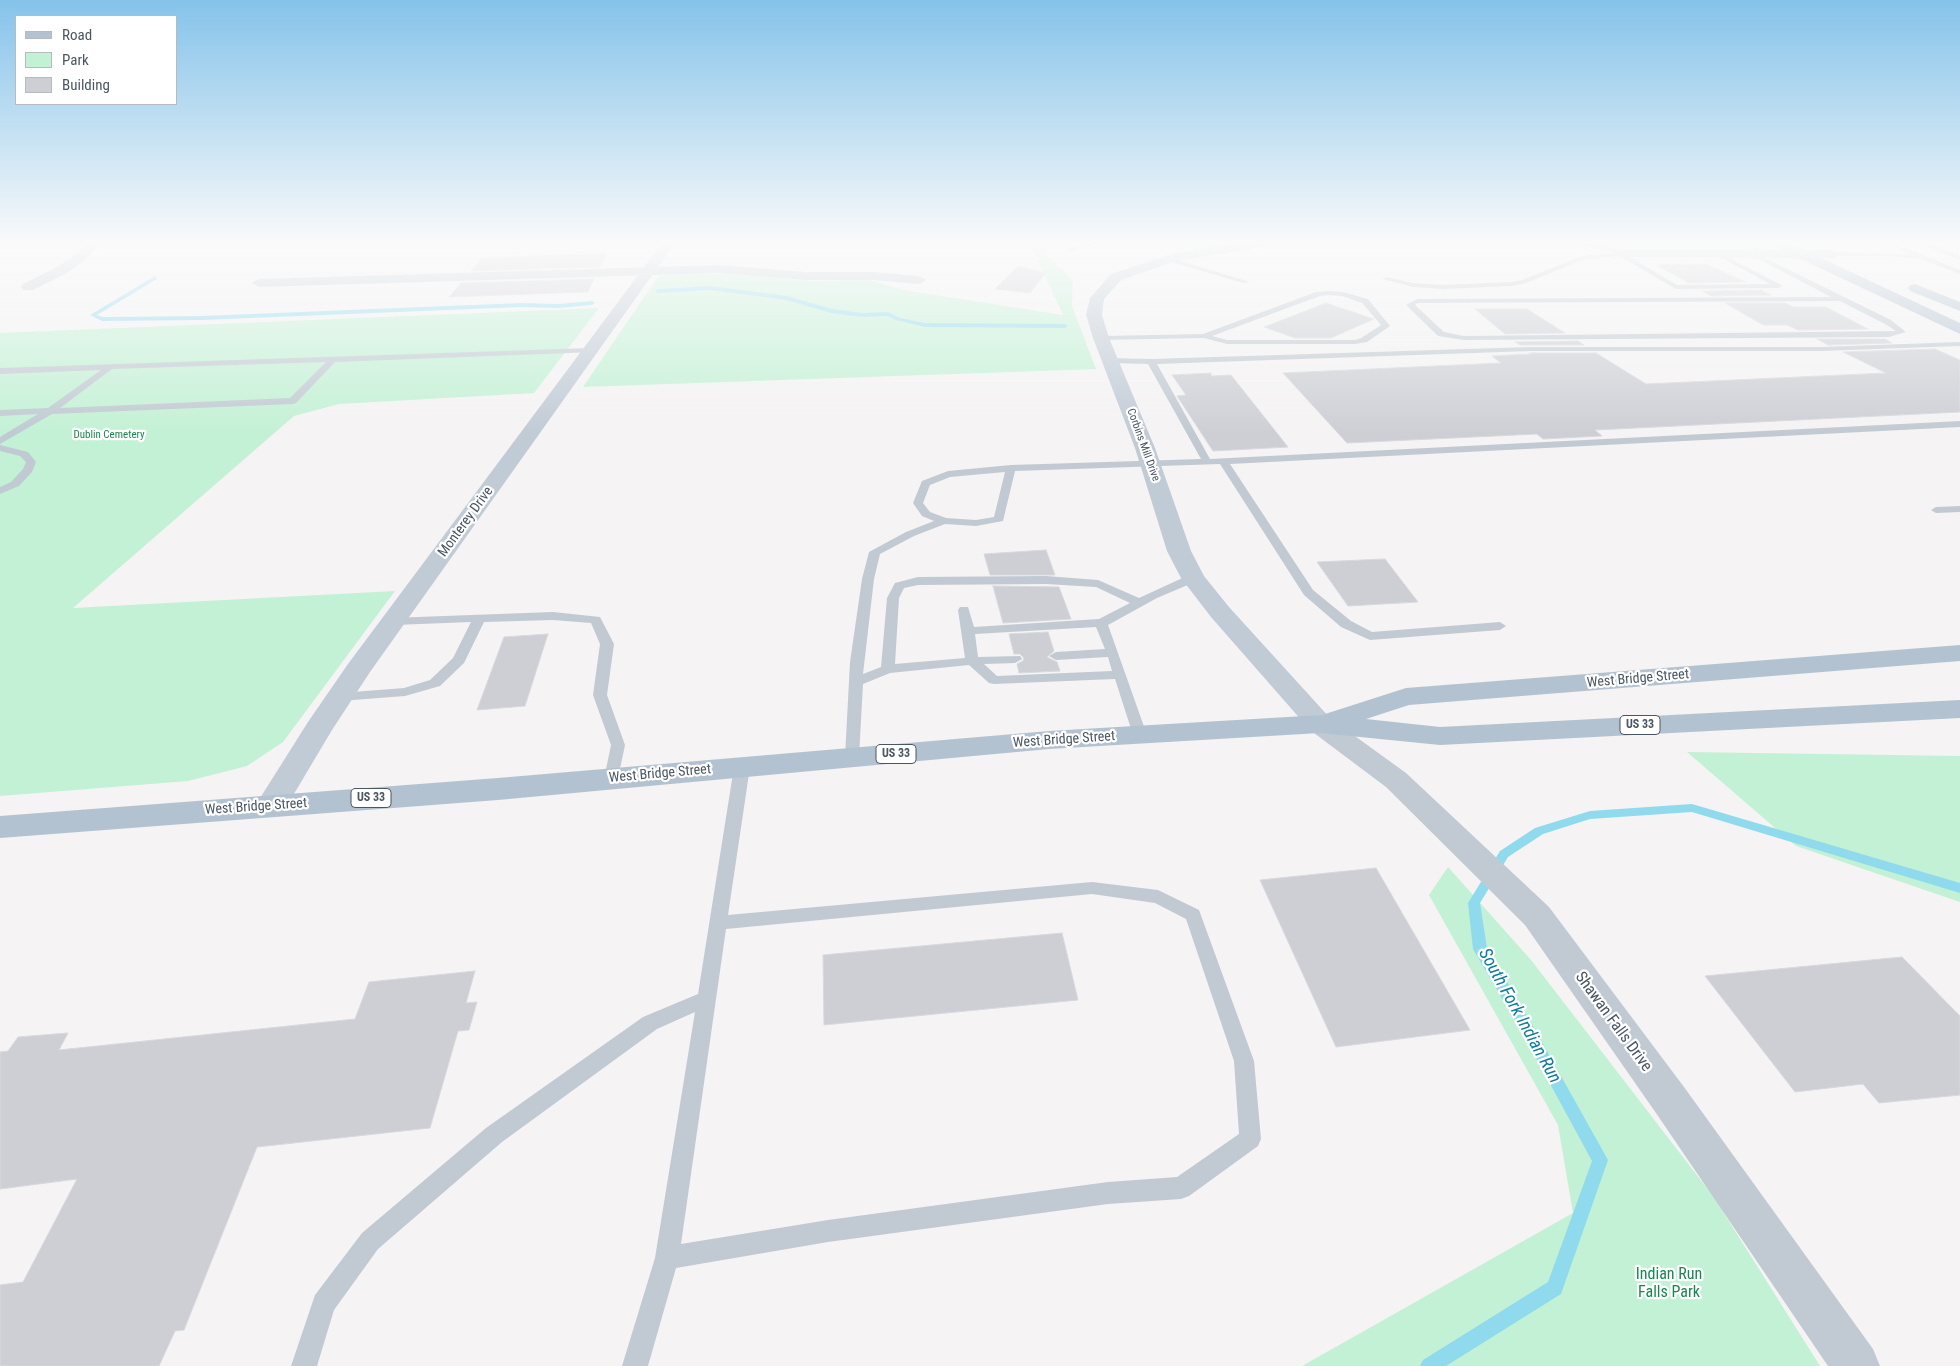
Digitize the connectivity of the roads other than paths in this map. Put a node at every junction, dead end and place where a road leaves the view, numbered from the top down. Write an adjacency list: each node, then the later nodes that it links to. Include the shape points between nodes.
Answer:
1 (622, 307): 13 (street, Monterey Drive)
2 (1095, 307): 10 (street, Corbins Mill Drive, via 1094,315)
3 (1284, 307): 9 (lane)
4 (1369, 307): 9 (lane, via 1386,326 1355,342 1227,342)
5 (1412, 307): 6 (lane, via 1442,334 1464,338 1889,336 1902,332)
6 (1857, 307)
7 (1917, 307): 8 (main road)
8 (1960, 329)
9 (1204, 336): 10 (lane)
10 (1101, 338): 16 (street, Corbins Mill Drive)
11 (1960, 344): 12 (lane)
12 (1948, 345): 14 (lane); 17 (lane, via 1531,350)
13 (590, 350): 15 (lane); 37 (street, Monterey Drive)
14 (1960, 350)
15 (334, 358): 18 (lane); 20 (lane, via 293,401)
16 (1111, 360): 17 (lane); 27 (street, Corbins Mill Drive)
17 (1151, 362): 26 (lane)
18 (110, 367): 19 (lane); 20 (lane)
19 (0, 371)
20 (50, 410): 21 (lane); 23 (lane)
21 (0, 413)
22 (1960, 424): 25 (lane)
23 (0, 441)
24 (0, 448): 29 (lane, via 24,454 31,462 15,484)
25 (1223, 461): 26 (lane); 39 (lane, via 1308,592 1346,624 1370,636)
26 (1207, 462): 27 (lane)
27 (1150, 465): 28 (lane); 33 (street, Corbins Mill Drive, via 1179,551)
28 (1011, 468): 32 (lane, via 998,519 976,524); 32 (lane, via 948,474 926,483 918,503 926,514)
29 (0, 491)
30 (1960, 509): 31 (lane)
31 (1936, 510)
32 (944, 521): 48 (lane, via 875,552 868,579)
33 (1193, 578): 34 (lane); 51 (street, Corbins Mill Drive)
34 (1140, 602): 38 (lane); 46 (lane, via 1098,584 1046,580 918,581 900,586 893,598)
35 (964, 610): 40 (lane)
36 (480, 618): 37 (lane); 49 (lane, via 459,660 434,683 405,692); 55 (lane, via 553,616 596,620 606,644 600,695 618,745)
37 (394, 621): 49 (street, Monterey Drive)
38 (1101, 623): 40 (lane); 41 (lane)
39 (1500, 626)
40 (968, 631): 45 (lane)
41 (1113, 653): 43 (lane); 47 (lane)
42 (1960, 653): 51 (main road, West Bridge Street / US 33, via 1406,697)
43 (1056, 656)
44 (1015, 659): 45 (lane)
45 (972, 661): 46 (lane); 47 (lane, via 994,680)
46 (888, 669): 48 (lane)
47 (1120, 676): 52 (lane)
48 (856, 682): 53 (lane)
49 (340, 697): 56 (street, Monterey Drive)
50 (1960, 709): 51 (main road, West Bridge Street / US 33, via 1440,736)
51 (1320, 724): 52 (main road, West Bridge Street / US 33); 58 (street, Shawan Falls Drive, via 1396,780)
52 (1140, 735): 53 (main road, West Bridge Street / US 33)
53 (852, 758): 54 (main road, West Bridge Street / US 33)
54 (742, 767): 55 (main road, West Bridge Street / US 33); 59 (lane)
55 (612, 778): 56 (main road, West Bridge Street / US 33)
56 (272, 806): 57 (main road, West Bridge Street / US 33)
57 (0, 827)
58 (1537, 916): 64 (street, Shawan Falls Drive, via 1682,1116)
59 (719, 923): 60 (lane); 61 (lane, via 1092,888 1158,897 1193,915 1244,1061 1250,1139 1181,1188 1079,1197 828,1231)
60 (708, 998): 61 (lane); 62 (lane, via 650,1022 502,1129 370,1241 324,1304)
61 (667, 1258): 63 (lane)
62 (304, 1366)
63 (634, 1366)
64 (1856, 1366)

